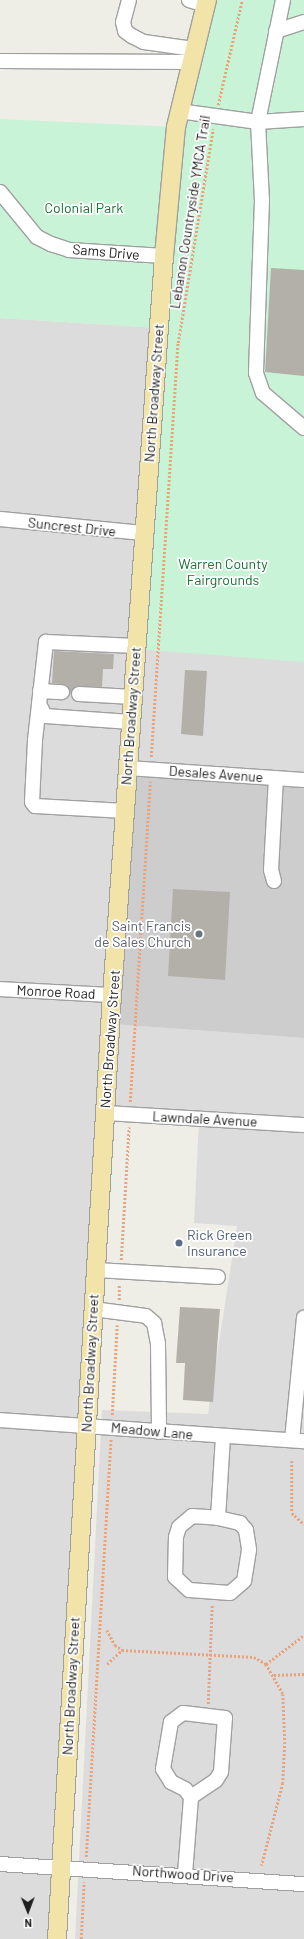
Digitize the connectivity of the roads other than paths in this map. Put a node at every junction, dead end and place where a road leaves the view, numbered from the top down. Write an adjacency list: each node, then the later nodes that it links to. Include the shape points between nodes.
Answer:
1 (129, 0): 6 (street, via 122,22 125,31 144,42)
2 (282, 0): 5 (street)
3 (200, 2): 6 (main road, North Broadway Street)
4 (304, 22): 5 (street)
5 (276, 31): 10 (street)
6 (192, 55): 7 (street); 8 (main road, North Broadway Street)
7 (0, 61)
8 (179, 111): 10 (street); 12 (main road, North Broadway Street)
9 (304, 119): 10 (street)
10 (258, 122): 13 (street, via 262,200 256,372 264,393)
11 (0, 192): 12 (street, Sams Drive, via 37,237 50,244 69,250)
12 (164, 256): 15 (main road, North Broadway Street)
13 (304, 428)
14 (0, 519): 15 (street, Suncrest Drive)
15 (144, 533): 16 (main road, North Broadway Street)
16 (136, 646): 19 (main road, North Broadway Street); 20 (street, via 47,642 44,644)
17 (62, 692): 20 (street)
18 (79, 694): 19 (street)
19 (133, 697): 21 (main road, North Broadway Street)
20 (40, 698): 21 (street, via 45,716); 25 (street, via 32,802 43,808)
21 (131, 722): 22 (main road, North Broadway Street)
22 (128, 768): 23 (street, Desales Avenue); 25 (main road, North Broadway Street)
23 (276, 778): 24 (street, Desales Avenue); 26 (street, via 271,870)
24 (304, 780)
25 (125, 811): 28 (main road, North Broadway Street)
26 (274, 881)
27 (0, 989): 28 (street, Monroe Road)
28 (112, 995): 29 (main road, North Broadway Street)
29 (105, 1113): 30 (street, Lawndale Avenue); 31 (main road, North Broadway Street)
30 (304, 1125)
31 (96, 1270): 32 (street); 33 (main road, North Broadway Street)
32 (218, 1277)
33 (93, 1309): 36 (main road, North Broadway Street); 37 (street, via 146,1316 156,1330)
34 (304, 1318): 39 (street)
35 (0, 1420): 36 (street, Meadow Lane)
36 (86, 1426): 37 (street, Meadow Lane); 43 (main road, North Broadway Street)
37 (159, 1432): 38 (street, Meadow Lane)
38 (222, 1437): 39 (street, Meadow Lane); 40 (street)
39 (298, 1441)
40 (218, 1518): 40 (street, via 192,1516 185,1520 176,1537 173,1557 175,1578 180,1585 194,1591 213,1594 230,1593 238,1588 247,1571 249,1550 246,1530 240,1523)
41 (191, 1797): 41 (street, via 216,1780 222,1768 225,1718 183,1713 171,1722 167,1732 164,1768 167,1778); 44 (street)
42 (0, 1864): 43 (street, Northwood Drive)
43 (61, 1868): 44 (street, Northwood Drive); 46 (main road, North Broadway Street)
44 (185, 1874): 45 (street, Northwood Drive)
45 (304, 1884)
46 (57, 1939)

